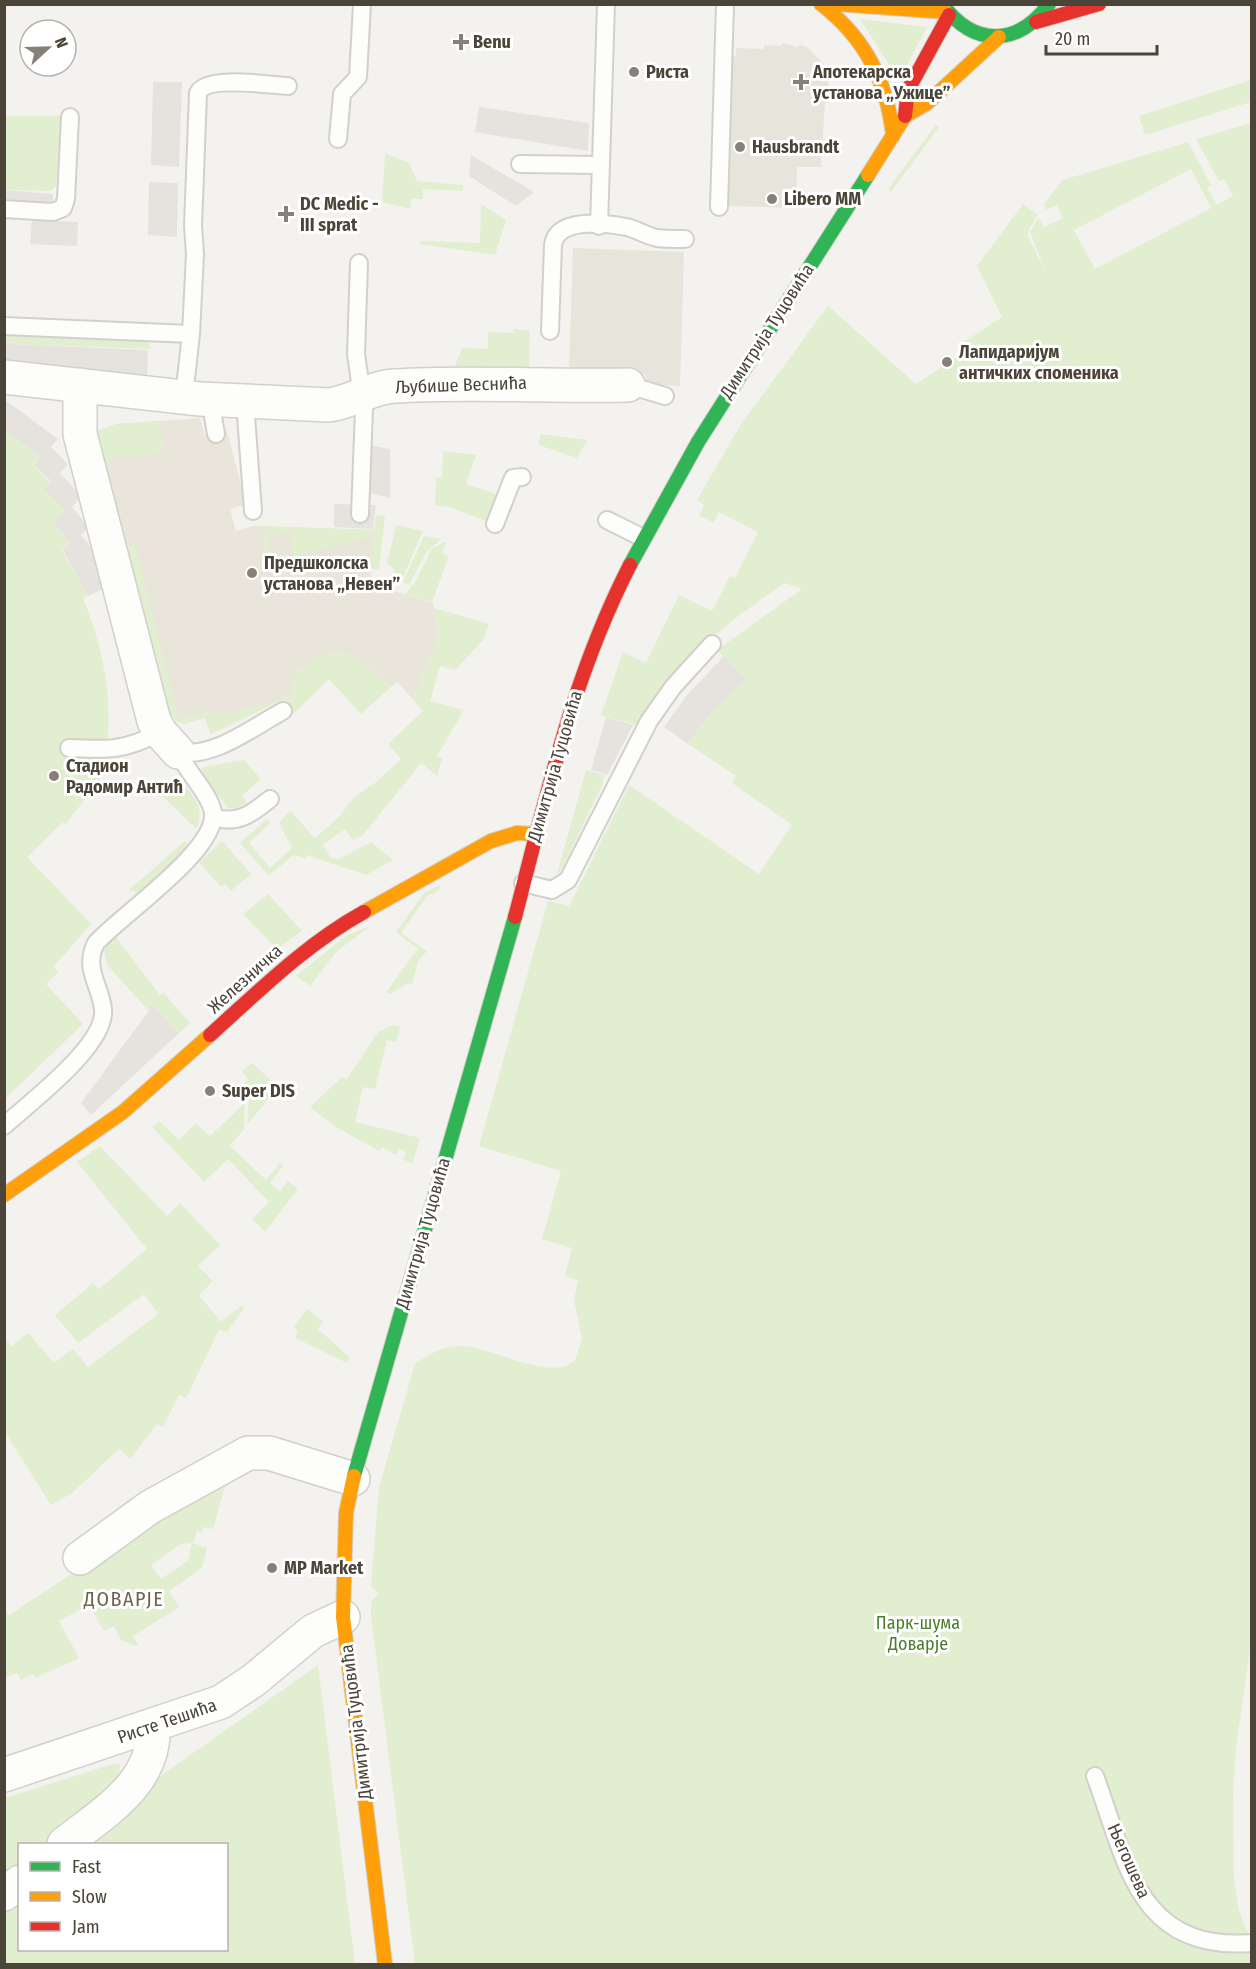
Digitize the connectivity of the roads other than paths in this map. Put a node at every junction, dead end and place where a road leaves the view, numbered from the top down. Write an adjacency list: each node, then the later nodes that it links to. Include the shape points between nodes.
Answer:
1 (362, 4): 15 (lane, via 358,77 342,94)
2 (606, 4): 17 (lane)
3 (725, 4): 18 (lane)
4 (821, 4): 14 (street, via 871,56 889,106)
5 (835, 4): 8 (street, via 919,12)
6 (1049, 4): 9 (street)
7 (1099, 4): 9 (street)
8 (946, 10): 10 (street, via 972,32); 12 (street, Димитрија Туцовића, via 908,90)
9 (1036, 22): 10 (street, via 1025,30)
10 (999, 37): 12 (street, Димитрија Туцовића, via 926,104)
11 (288, 86): 25 (lane, via 215,82 203,86 198,93)
12 (905, 116): 14 (street, Димитрија Туцовића)
13 (70, 117): 19 (lane, via 63,208 53,212)
14 (893, 136): 39 (street, Димитрија Туцовића, via 714,412)
15 (338, 139)
16 (520, 164): 17 (lane)
17 (600, 165): 20 (lane)
18 (719, 207)
19 (4, 209)
20 (599, 226): 21 (lane, via 624,227 658,238); 24 (lane, via 567,226 554,236)
21 (685, 239)
22 (359, 263): 29 (lane, via 356,354)
23 (4, 326): 25 (lane)
24 (550, 332)
25 (191, 333): 31 (lane)
26 (4, 377): 27 (street, Љубише Веснића)
27 (80, 385): 31 (street, Љубише Веснића); 42 (street, via 80,434 154,721)
28 (628, 385): 29 (street, Љубише Веснића, via 394,386); 30 (lane, Љубише Веснића)
29 (362, 396): 32 (street, Љубише Веснића, via 329,405); 36 (lane)
30 (665, 396)
31 (197, 398): 32 (street, Љубише Веснића); 33 (lane, via 210,413)
32 (245, 402): 35 (lane)
33 (216, 434)
34 (522, 477): 38 (lane, via 513,478)
35 (253, 511)
36 (360, 514)
37 (607, 519): 39 (lane)
38 (495, 524)
39 (644, 538): 46 (street, Димитрија Туцовића, via 587,660)
40 (712, 644): 47 (lane, via 649,721 568,880 552,890)
41 (283, 711): 42 (lane, via 207,750 192,754)
42 (169, 742): 43 (lane, via 125,748); 45 (lane, via 211,807)
43 (69, 748)
44 (270, 798): 45 (lane, via 242,819 227,821)
45 (213, 817): 48 (lane, via 201,847 96,943 90,969 103,1009 98,1033)
46 (535, 834): 47 (street, Димитрија Туцовића); 49 (street, Железничка, via 517,833 491,841 339,926 297,957 123,1112)
47 (523, 883): 50 (street, Димитрија Туцовића)
48 (4, 1126)
49 (4, 1196)
50 (353, 1479): 51 (street, via 269,1454 244,1454 150,1507); 52 (street, Димитрија Туцовића, via 344,1538)
51 (80, 1558)
52 (343, 1617): 53 (street, Ристе Тешића, via 313,1631 221,1702); 60 (street, Димитрија Туцовића)
53 (153, 1727): 54 (street, Ристе Тешића); 56 (street, via 151,1754 132,1789)
54 (4, 1775)
55 (1095, 1776): 59 (lane, Његошева, via 1136,1887 1162,1920 1181,1934 1206,1942)
56 (66, 1843)
57 (18, 1883): 58 (street)
58 (4, 1894)
59 (1251, 1943)
60 (385, 1965)

